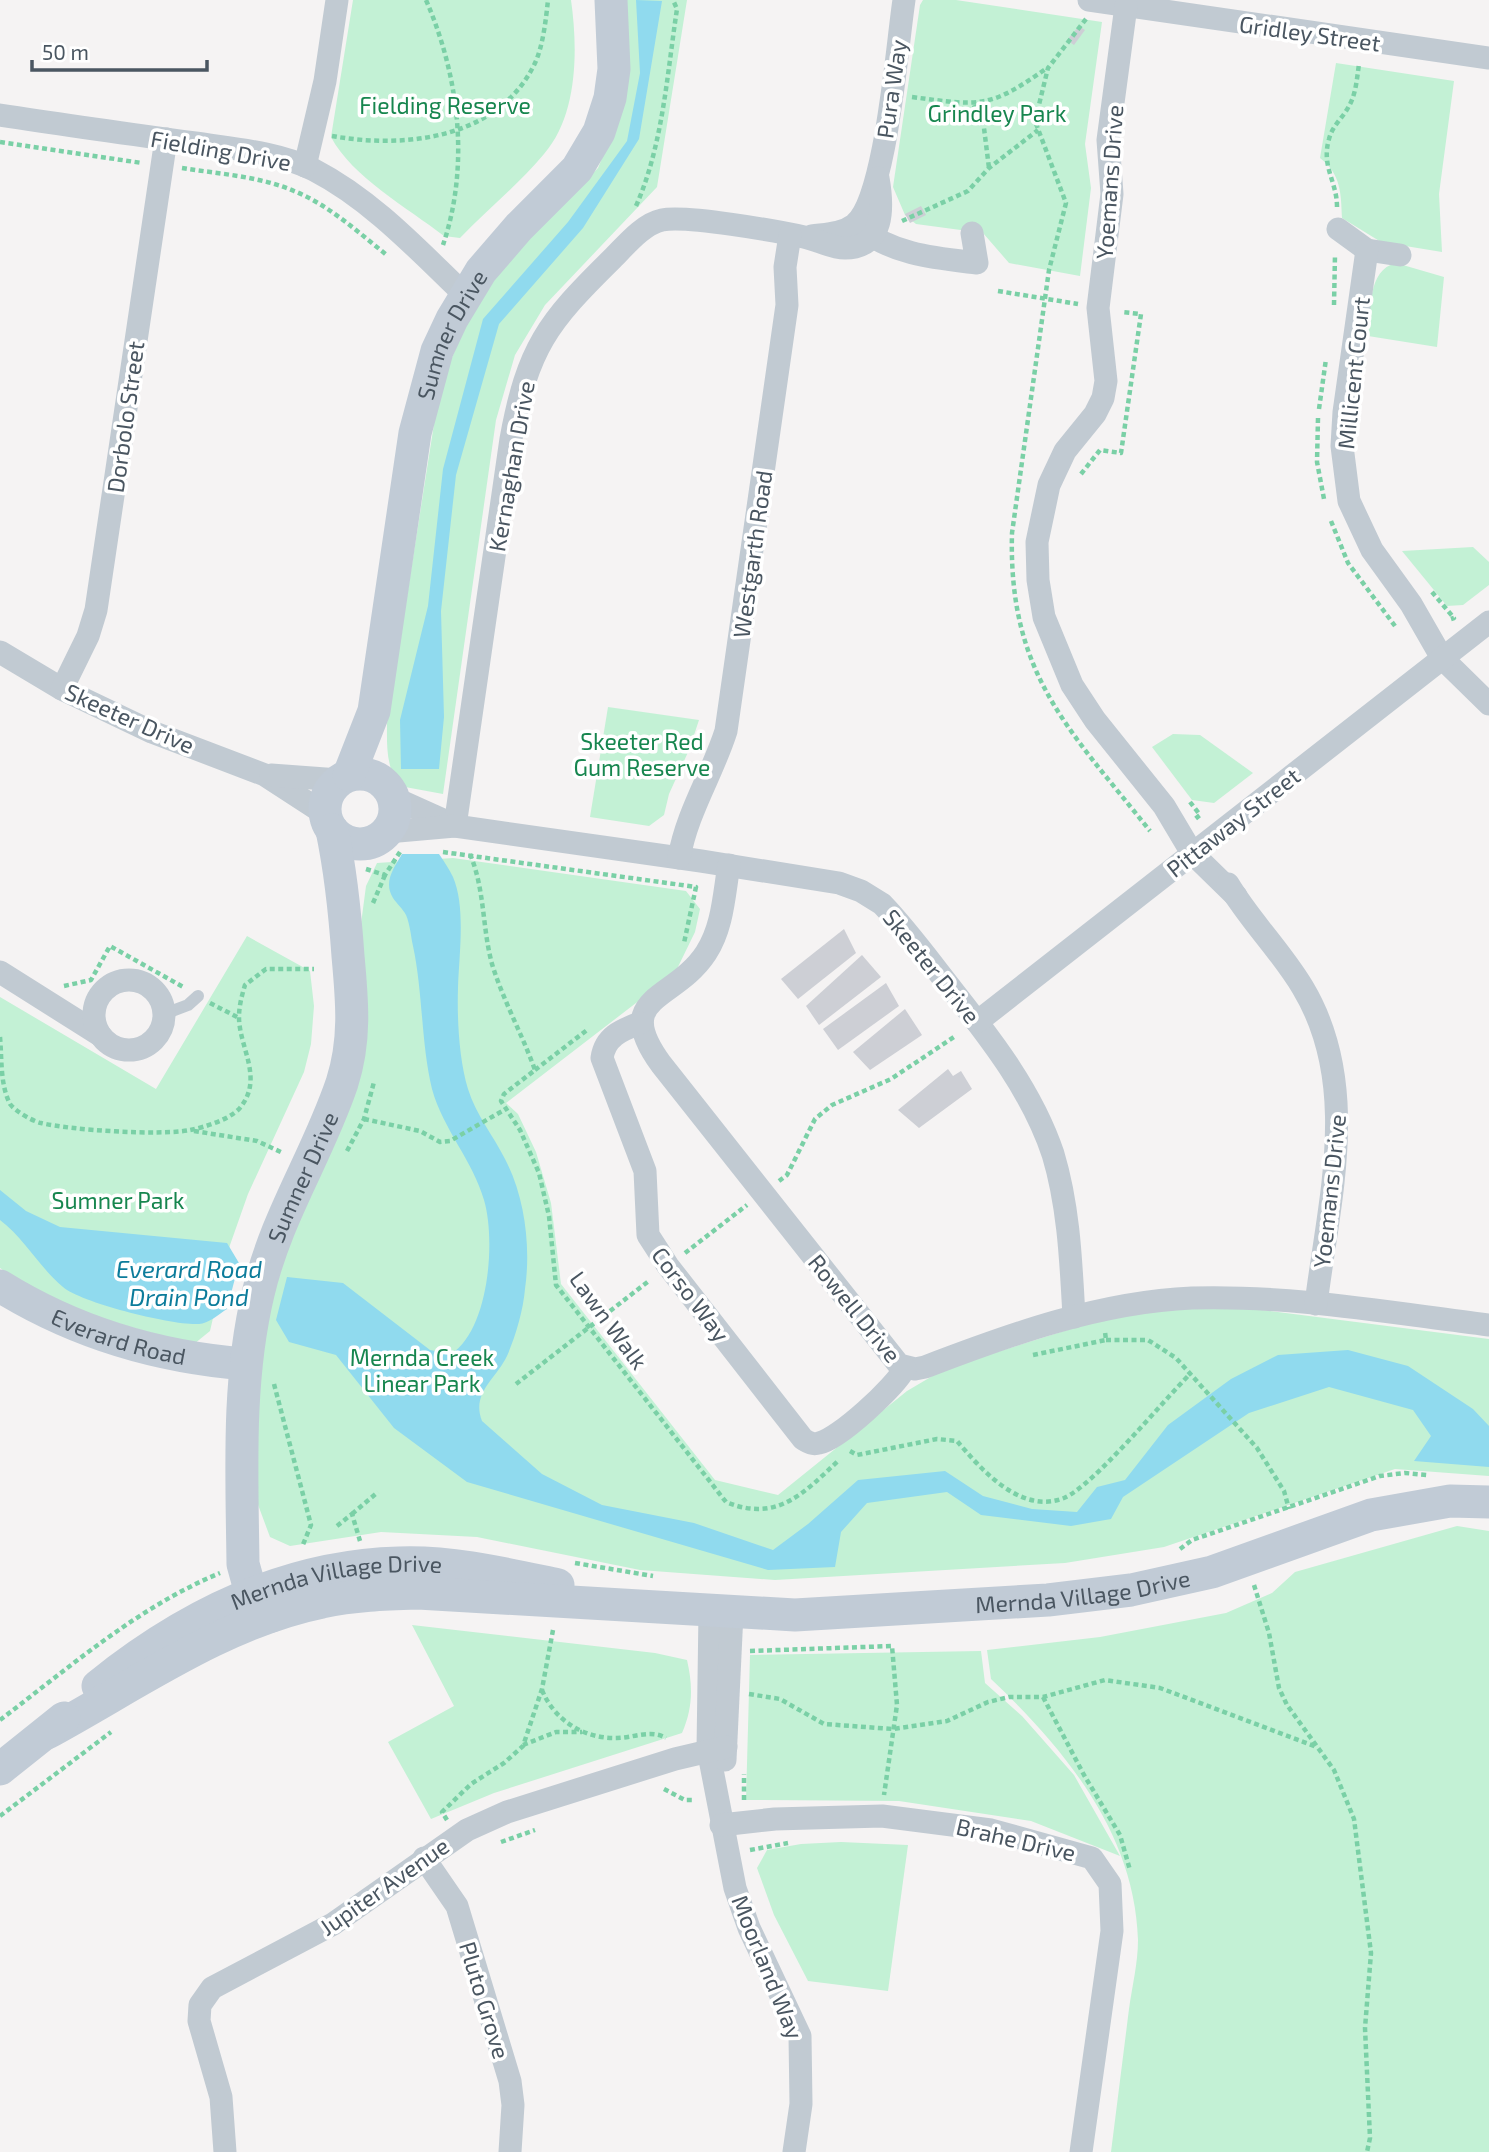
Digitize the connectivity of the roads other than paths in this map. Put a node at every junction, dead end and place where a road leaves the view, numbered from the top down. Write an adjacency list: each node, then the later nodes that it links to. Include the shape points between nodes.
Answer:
1 (337, 0): 9 (street)
2 (611, 0): 16 (street, Sumner Drive, via 614,69 599,132 577,169 519,227)
3 (904, 0): 10 (street, Pura Way, via 878,178 882,201)
4 (1090, 0): 5 (street, Gridley Street)
5 (1126, 6): 6 (street, Gridley Street); 29 (street, Yoemans Drive, via 1108,140 1112,194 1098,308 1107,381 1095,414 1065,451 1049,485 1037,542 1038,580 1044,617 1072,685)
6 (1489, 58)
7 (0, 115): 8 (street, Fielding Drive)
8 (166, 139): 9 (street, Fielding Drive, via 278,157); 20 (street, Dorbolo Street, via 96,610)
9 (304, 166): 16 (street, Fielding Drive, via 344,188)
10 (869, 228): 12 (street, via 907,253 977,263); 13 (street, Kernaghan Drive)
11 (1338, 229): 14 (street)
12 (972, 233)
13 (798, 236): 27 (street, Kernaghan Drive, via 685,219 659,220 633,238 548,327 528,369 515,416); 30 (street, Westgarth Road, via 800,270 787,305 726,731 698,798 699,828)
14 (1367, 250): 15 (street); 19 (street, Millicent Court, via 1344,412 1349,501 1359,526)
15 (1400, 255)
16 (470, 288): 22 (street, Sumner Drive, via 437,351 424,390)
17 (1489, 622): 19 (street, Pittaway Street)
18 (0, 652): 20 (street, Skeeter Drive)
19 (1449, 653): 21 (street); 29 (street, Pittaway Street)
20 (62, 689): 23 (street, Skeeter Drive, via 152,732)
21 (1489, 703)
22 (374, 712): 24 (street, Sumner Drive); 25 (street, Sumner Drive)
23 (265, 775): 24 (street, Skeeter Drive); 26 (street, Skeeter Drive)
24 (344, 778): 25 (street, via 372,776); 26 (street, via 327,795)
25 (391, 794): 27 (street, Skeeter Drive); 28 (street, via 393,821)
26 (328, 822): 28 (street, via 348,842 359,844); 32 (street, Sumner Drive)
27 (455, 826): 28 (street, Skeeter Drive); 30 (street, Skeeter Drive)
28 (383, 835): 32 (street, Sumner Drive)
29 (1198, 849): 38 (street, Pittaway Street); 42 (street, Yoemans Drive, via 1303,988 1319,1019 1336,1083 1336,1141)
30 (687, 859): 31 (street, Skeeter Drive)
31 (729, 865): 38 (street, Skeeter Drive, via 839,883 882,904); 39 (street, via 715,937 690,972 648,1007)
32 (346, 914): 45 (street, Sumner Drive, via 352,996 349,1057 322,1133 267,1259 251,1325)
33 (0, 972): 34 (street)
34 (48, 988): 35 (street, via 68,1004); 40 (street, via 69,1018)
35 (100, 995): 37 (street, via 118,982 139,982 157,994); 40 (street, via 94,1015)
36 (198, 996): 37 (lane)
37 (164, 1014): 40 (street, via 158,1035 140,1049 118,1049)
38 (977, 1022): 43 (street, Skeeter Drive, via 1017,1079 1053,1154 1068,1222)
39 (640, 1023): 46 (street, Rowell Drive, via 645,1042 661,1064); 46 (street, Corso Way, via 613,1035 602,1058 645,1171 648,1235 668,1266 803,1439 812,1444 837,1433 889,1391)
40 (100, 1035)
41 (0, 1286): 45 (street, Everard Road, via 49,1314 130,1344)
42 (1316, 1304): 43 (street, Rowell Drive, via 1191,1298); 44 (street, Rowell Drive)
43 (1074, 1317): 46 (street, Rowell Drive, via 925,1367)
44 (1489, 1325)
45 (258, 1368): 48 (street, Sumner Drive, via 242,1484)
46 (905, 1368)
47 (1489, 1502): 49 (street, Mernda Village Drive, via 1450,1501 1371,1515 1246,1561 1131,1590 891,1610 795,1615)
48 (261, 1583): 49 (street, Mernda Village Drive, via 356,1566 446,1565 665,1594); 51 (street, Mernda Village Drive, via 138,1655)
49 (721, 1612): 50 (street, Moorland Way)
50 (717, 1748): 52 (street, Moorland Way); 53 (street, Jupiter Avenue, via 507,1812)
51 (0, 1769)
52 (721, 1825): 56 (street, Moorland Way, via 749,1928 800,2036 801,2104); 57 (street, Brahe Drive, via 882,1816 991,1830 1092,1858 1110,1884 1112,1931)
53 (424, 1858): 54 (street, Jupiter Avenue, via 333,1924 205,1995 199,2021 221,2097); 55 (street, Pluto Grove, via 457,1906 510,2081)
54 (225, 2152)
55 (510, 2152)
56 (794, 2152)
57 (1080, 2152)

